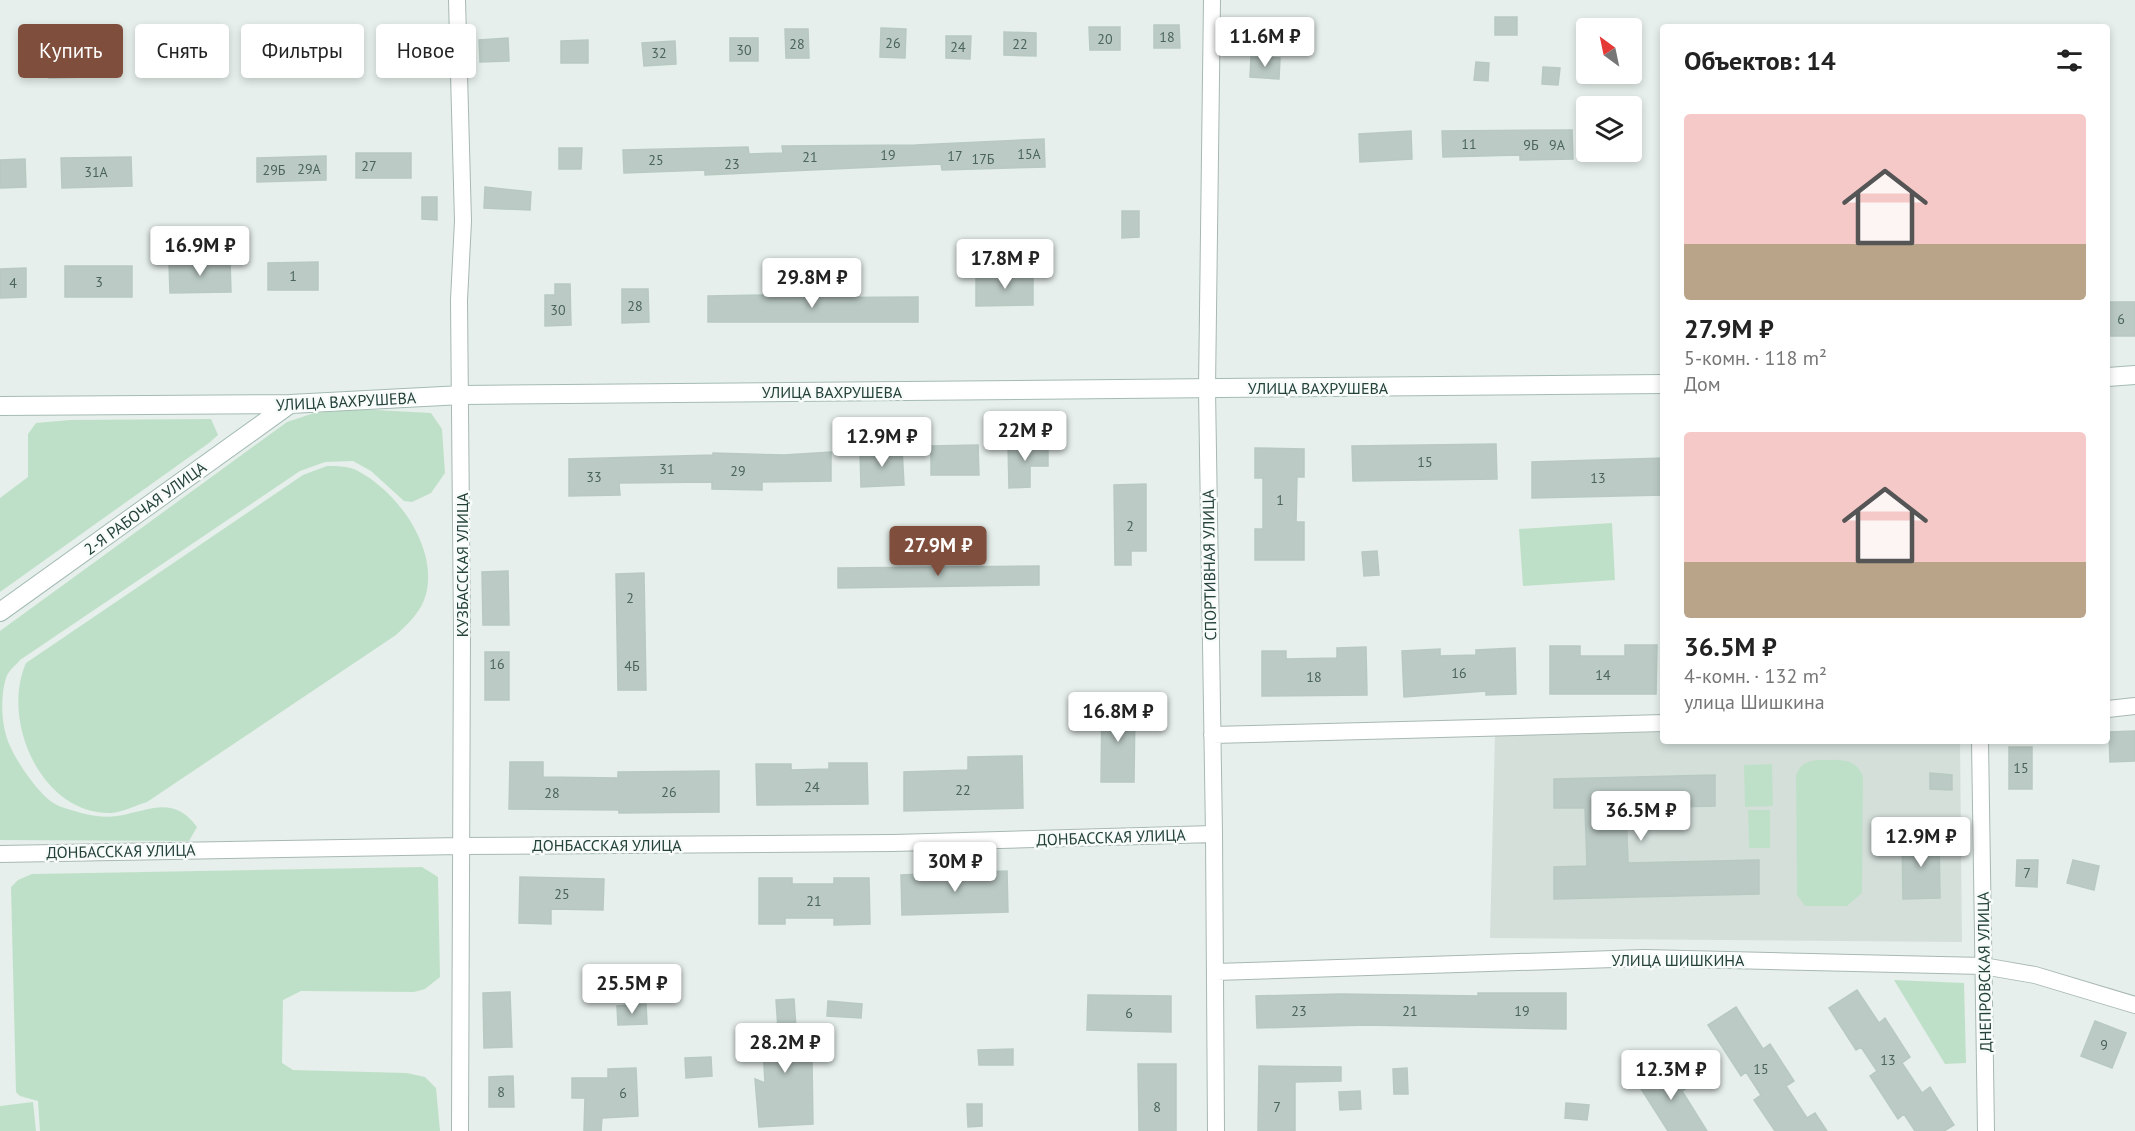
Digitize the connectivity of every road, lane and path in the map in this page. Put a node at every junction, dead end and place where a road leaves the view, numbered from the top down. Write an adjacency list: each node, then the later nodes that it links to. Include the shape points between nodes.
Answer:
1 (457, 0): 7 (street, КУЗБАССКАЯ УЛИЦА, via 463,221 459,300)
2 (1212, 0): 6 (street, СПОРТИВНАЯ УЛИЦА)
3 (2135, 375): 4 (main road)
4 (2110, 377)
5 (1660, 384): 6 (main road, УЛИЦА ВАХРУШЕВА)
6 (1207, 389): 7 (main road, УЛИЦА ВАХРУШЕВА); 14 (street, СПОРТИВНАЯ УЛИЦА)
7 (462, 395): 8 (main road, УЛИЦА ВАХРУШЕВА); 17 (street, КУЗБАССКАЯ УЛИЦА)
8 (290, 404): 9 (main road, УЛИЦА ВАХРУШЕВА); 10 (main road, 2-Я РАБОЧАЯ УЛИЦА)
9 (0, 406)
10 (0, 612)
11 (2135, 706): 12 (street)
12 (2110, 709)
13 (1660, 723): 14 (street)
14 (1212, 735): 16 (street, СПОРТИВНАЯ УЛИЦА)
15 (1980, 744): 19 (street, ДНЕПРОВСКАЯ УЛИЦА)
16 (1214, 834): 17 (street, ДОНБАССКАЯ УЛИЦА, via 893,843); 20 (street, СПОРТИВНАЯ УЛИЦА)
17 (461, 846): 18 (street, ДОНБАССКАЯ УЛИЦА); 22 (street, КУЗБАССКАЯ УЛИЦА)
18 (0, 854)
19 (1983, 966): 20 (street, УЛИЦА ШИШКИНА, via 1644,958); 21 (street, УЛИЦА ШИШКИНА, via 2036,975); 24 (street, ДНЕПРОВСКАЯ УЛИЦА)
20 (1215, 972): 23 (street, СПОРТИВНАЯ УЛИЦА)
21 (2135, 1005)
22 (460, 1131)
23 (1216, 1131)
24 (1986, 1131)

